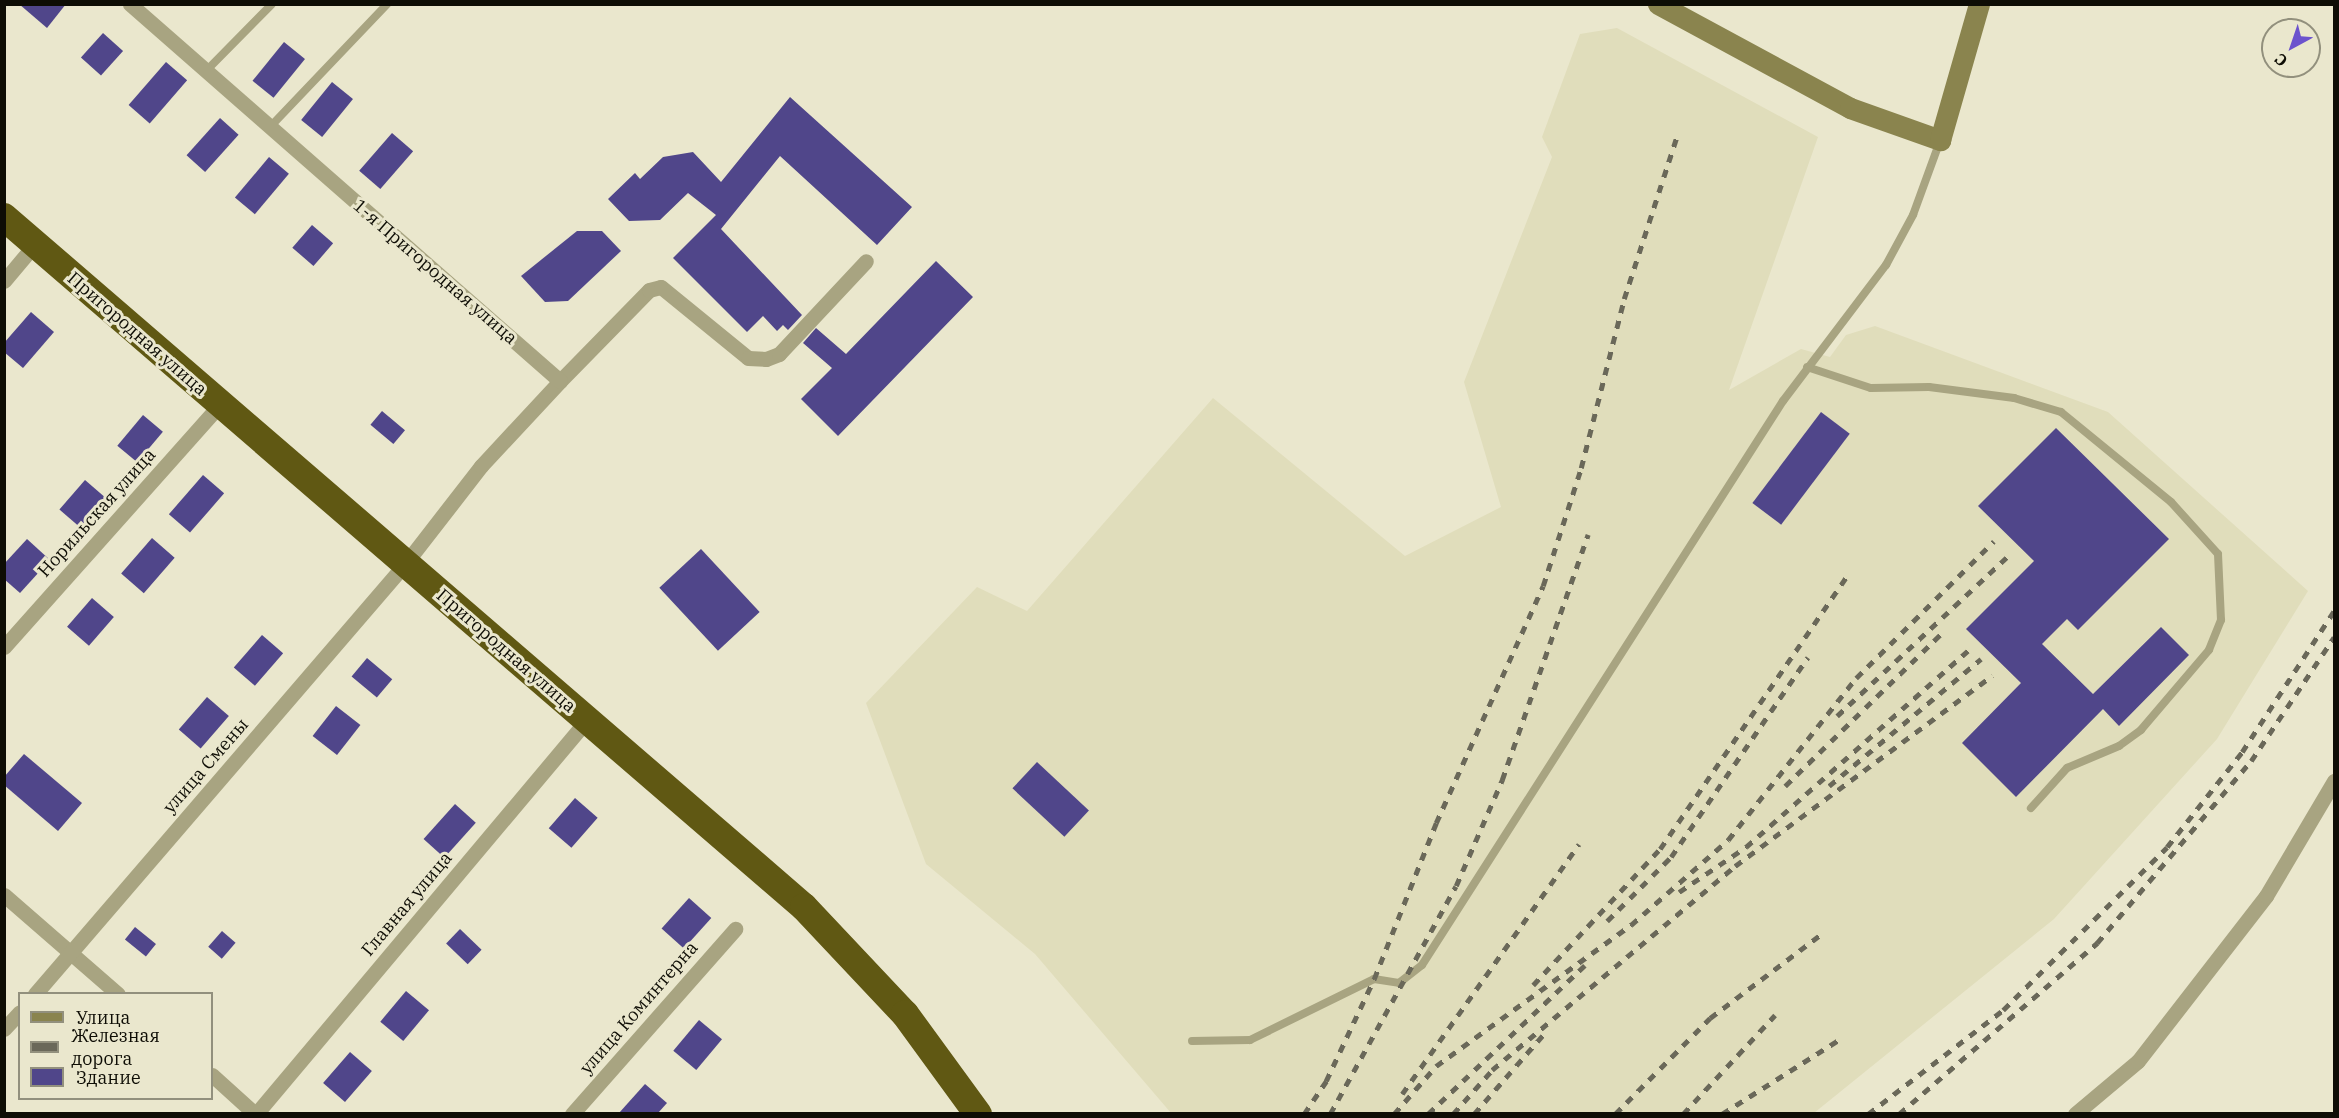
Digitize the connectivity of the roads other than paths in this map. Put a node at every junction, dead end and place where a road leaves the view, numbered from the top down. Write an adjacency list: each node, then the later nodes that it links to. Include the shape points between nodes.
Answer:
1 (130, 4): 6 (street, 1-я Пригородная улица)
2 (272, 4): 6 (lane)
3 (387, 4): 7 (lane)
4 (1658, 4): 8 (street, via 1850,108)
5 (1979, 4): 8 (street)
6 (205, 72): 7 (street, 1-я Пригородная улица)
7 (270, 127): 14 (street, 1-я Пригородная улица)
8 (1940, 140): 13 (lane, via 1913,215 1886,265)
9 (4, 217): 10 (highway, Пригородная улица)
10 (35, 244): 12 (street); 15 (highway, Пригородная улица)
11 (866, 261): 14 (street, via 779,354 766,359 748,358 661,287 649,290)
12 (4, 281)
13 (1807, 367): 20 (lane, via 1871,388 1929,387 2014,398 2061,412 2171,502 2218,554 2221,620 2210,650 2141,730 2119,746 2067,768); 28 (lane, via 1422,965 1399,983 1374,979 1250,1040)
14 (560, 381): 16 (street, via 481,466)
15 (219, 406): 16 (highway, Пригородная улица); 17 (street, Норильская улица)
16 (405, 564): 18 (highway, Пригородная улица); 23 (street, улица Смены)
17 (4, 647)
18 (587, 720): 30 (street, Главная улица); 32 (highway, Пригородная улица, via 804,907 905,1014)
19 (2334, 781): 33 (street, via 2266,896 2138,1061)
20 (2031, 808)
21 (4, 895): 23 (street)
22 (735, 929): 31 (street, улица Коминтерна)
23 (71, 953): 24 (street, улица Смены); 25 (street)
24 (36, 992)
25 (117, 992)
26 (18, 1014): 27 (street)
27 (4, 1029)
28 (1192, 1041)
29 (213, 1076): 30 (street)
30 (256, 1113)
31 (572, 1113)
32 (978, 1113)
33 (2075, 1113)

